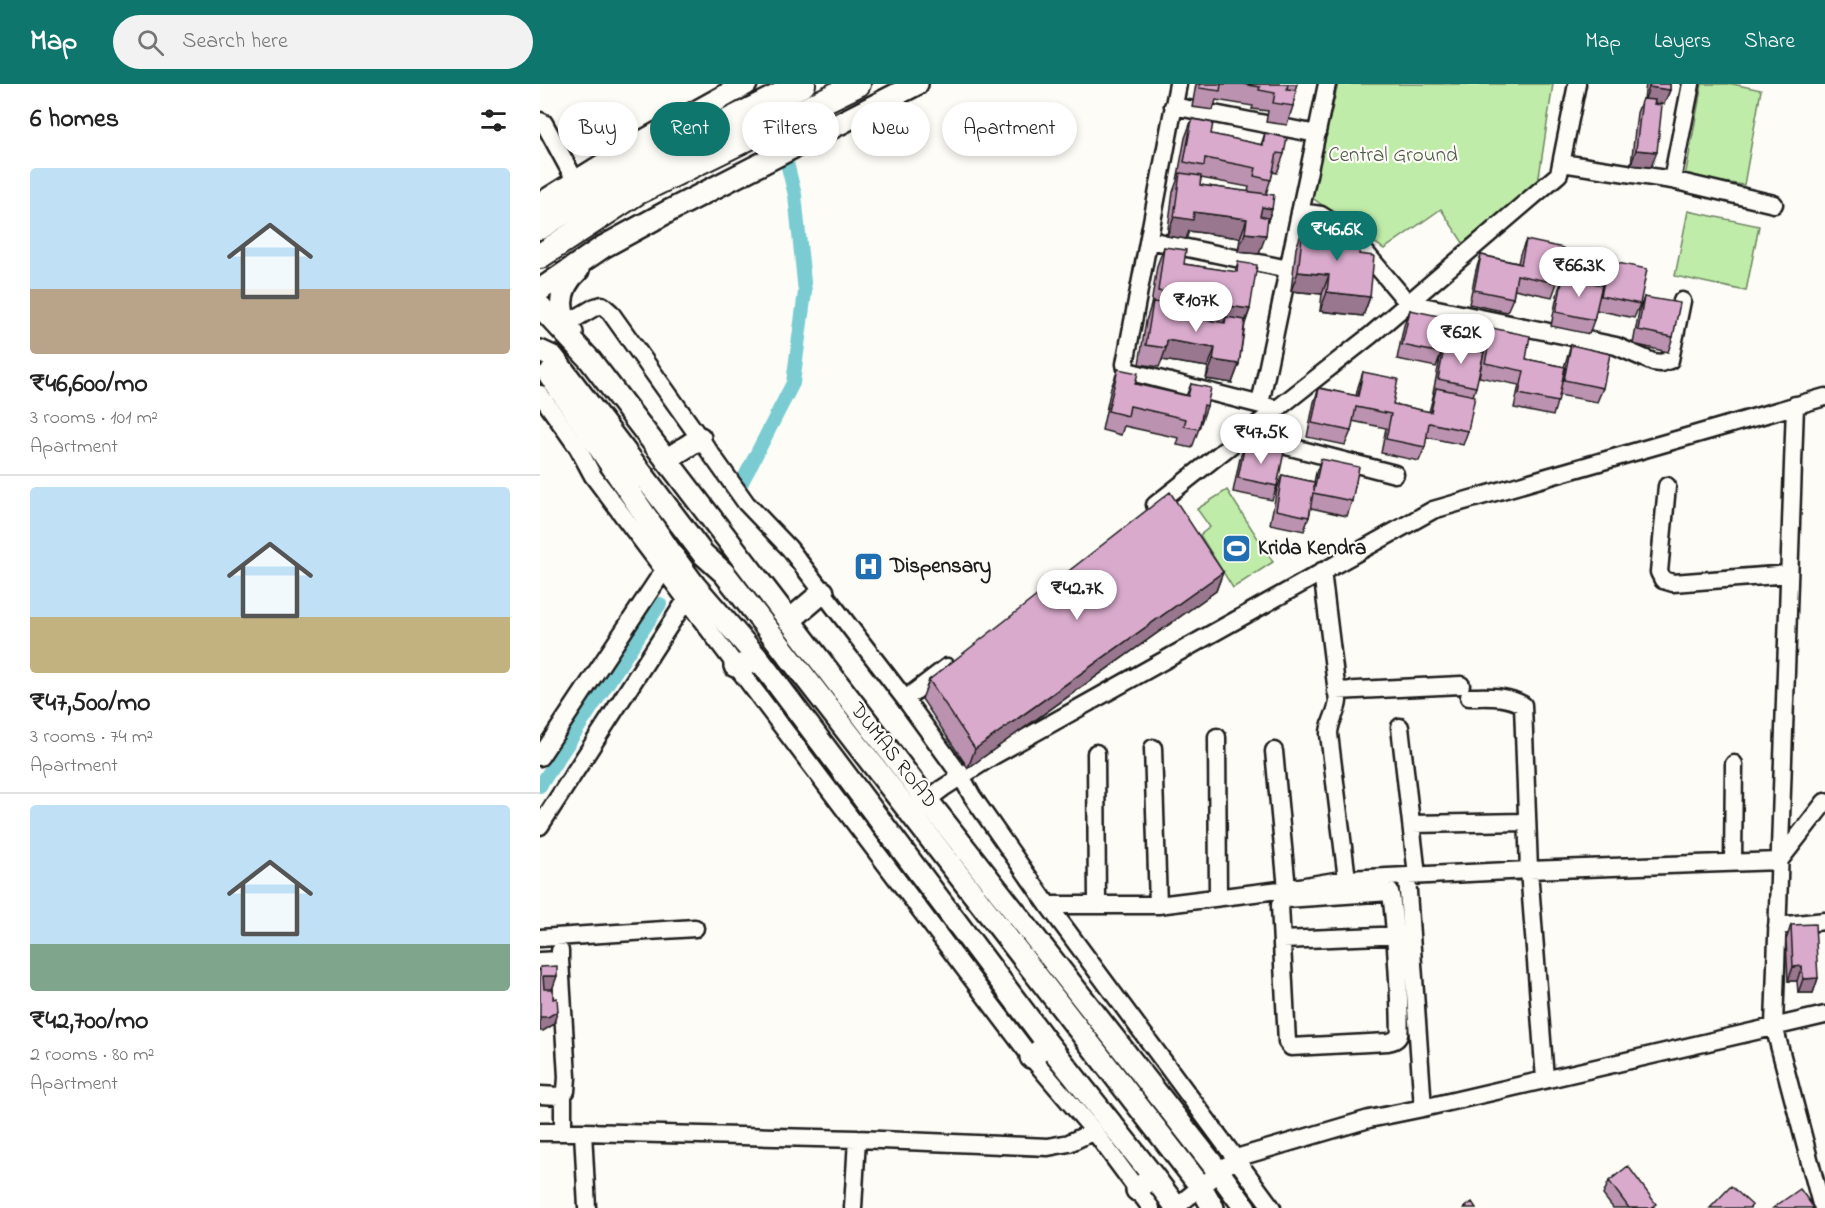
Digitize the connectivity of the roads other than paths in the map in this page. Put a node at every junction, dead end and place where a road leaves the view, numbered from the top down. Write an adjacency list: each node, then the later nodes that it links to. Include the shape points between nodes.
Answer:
1 (803, 84): 18 (highway, via 623,174)
2 (858, 84): 21 (highway, via 636,193)
3 (917, 84): 20 (main road)
4 (1178, 84): 9 (street)
5 (1327, 84): 11 (street)
6 (1577, 84): 12 (street)
7 (1691, 84): 13 (street)
8 (740, 85): 14 (main road)
9 (1173, 106): 11 (street); 19 (street)
10 (540, 121): 14 (street)
11 (1317, 134): 17 (street)
12 (1562, 163): 13 (street); 25 (street, via 1559,174)
13 (1672, 180): 16 (street)
14 (576, 182): 15 (main road)
15 (542, 201)
16 (1774, 204)
17 (1300, 212): 22 (street); 25 (street, via 1321,215 1349,233)
18 (540, 226)
19 (1149, 240): 22 (street); 32 (street, via 1126,369)
20 (608, 244): 23 (main road); 27 (main road, via 570,277 561,294)
21 (540, 256)
22 (1288, 269): 32 (street)
23 (540, 290)
24 (1682, 301): 25 (street, via 1670,360 1661,363 1616,346)
25 (1408, 303): 34 (street)
26 (540, 306): 27 (main road, DUMAS ROAD)
27 (563, 326): 36 (street, via 595,307 607,308); 37 (main road, DUMAS ROAD); 43 (main road, via 565,347 712,546)
28 (540, 351): 43 (main road, via 553,357 703,554)
29 (540, 362): 30 (main road)
30 (545, 382): 41 (street, via 593,476); 49 (main road, via 695,586)
31 (1825, 397): 33 (street)
32 (1260, 404): 34 (street)
33 (1795, 405): 42 (street, via 1433,510); 44 (street)
34 (1277, 409): 35 (street)
35 (1244, 435): 38 (street); 40 (street)
36 (700, 438): 37 (main road); 45 (street, via 746,503 789,548)
37 (666, 460): 47 (main road, DUMAS ROAD)
38 (1395, 474)
39 (1667, 486): 44 (street, via 1659,572 1663,580 1673,583)
40 (1144, 514)
41 (664, 570): 46 (street); 58 (street)
42 (1322, 571): 51 (street); 60 (street)
43 (724, 573): 103 (main road)
44 (1789, 574): 66 (street)
45 (823, 592): 47 (main road); 52 (street)
46 (686, 600): 50 (street); 65 (street)
47 (789, 621): 61 (main road, DUMAS ROAD)
48 (961, 656): 52 (street)
49 (760, 661): 50 (main road); 89 (main road)
50 (735, 666): 90 (street)
51 (1336, 691): 63 (street, via 1465,691 1512,699 1523,705); 70 (street, via 1337,709 1329,735)
52 (905, 699): 60 (street)
53 (1400, 727): 64 (street)
54 (1217, 737): 72 (street)
55 (1153, 748): 75 (street)
56 (1274, 751): 71 (street)
57 (1096, 753): 74 (street)
58 (540, 757)
59 (1734, 764): 67 (street)
60 (961, 776): 61 (street); 73 (street)
61 (927, 800): 101 (main road, DUMAS ROAD)
62 (1825, 802): 66 (street)
63 (1527, 822): 64 (street); 68 (street)
64 (1411, 824): 69 (street)
65 (540, 826)
66 (1779, 861): 67 (street); 77 (street)
67 (1733, 862): 68 (street)
68 (1529, 870): 69 (street); 91 (street)
69 (1412, 876): 70 (street); 79 (street)
70 (1347, 879): 71 (street)
71 (1287, 889): 72 (street)
72 (1218, 897): 75 (street)
73 (1048, 905): 74 (street); 100 (street)
74 (1097, 905): 75 (street)
75 (1158, 905)
76 (1825, 921): 77 (street)
77 (1777, 926): 86 (street)
78 (695, 928): 80 (street)
79 (1403, 935): 82 (street); 82 (street, via 1387,891 1286,899 1280,905); 87 (street); 88 (street)
80 (559, 937): 81 (street); 83 (street)
81 (540, 938)
82 (1282, 940): 88 (street, via 1287,1042 1291,1047 1388,1042)
83 (560, 960): 84 (street); 92 (street, via 567,1077)
84 (540, 961)
85 (1825, 1015): 86 (street)
86 (1774, 1026): 91 (street); 113 (street)
87 (1418, 1036): 88 (street); 94 (street)
88 (1398, 1037)
89 (1048, 1044): 90 (main road); 102 (main road)
90 (1031, 1057): 95 (street)
91 (1545, 1079): 94 (street)
92 (563, 1094): 93 (street); 97 (street)
93 (540, 1095)
94 (1423, 1108): 100 (street, via 1369,1119)
95 (1094, 1131): 99 (street, via 1069,1143 1048,1147); 104 (street)
96 (540, 1132): 97 (street)
97 (563, 1132): 98 (street)
98 (583, 1132): 99 (street); 105 (street)
99 (857, 1139): 106 (street)
100 (1236, 1158): 101 (street); 112 (street)
101 (1218, 1171): 103 (street); 111 (main road, DUMAS ROAD)
102 (1153, 1176): 104 (main road); 108 (main road)
103 (1201, 1186): 108 (street); 109 (main road); 110 (main road)
104 (1137, 1190): 107 (street)
105 (587, 1208)
106 (853, 1208)
107 (1151, 1208)
108 (1176, 1208)
109 (1213, 1208)
110 (1223, 1208)
111 (1245, 1208)
112 (1272, 1208)
113 (1822, 1208)

